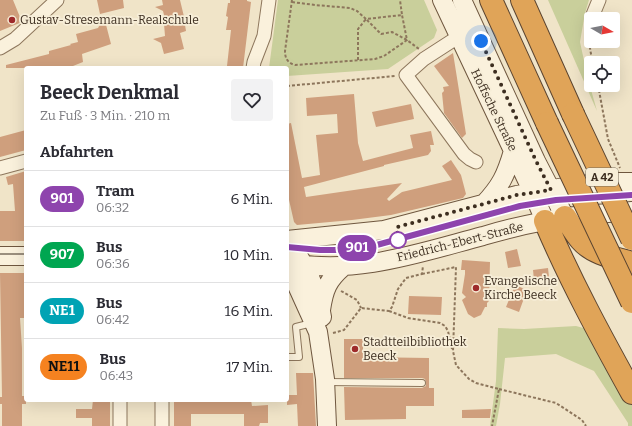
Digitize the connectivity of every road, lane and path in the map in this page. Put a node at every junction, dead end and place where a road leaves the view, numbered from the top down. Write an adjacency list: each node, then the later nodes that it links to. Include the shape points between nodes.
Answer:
1 (57, 0): 15 (street, via 15,39)
2 (270, 0): 18 (street, via 264,36)
3 (400, 0): 11 (path)
4 (442, 0): 13 (street, Hoffsche Straße)
5 (462, 0): 27 (street, Hoffsche Straße)
6 (491, 0): 42 (highway, A 42, bridge)
7 (522, 0): 32 (highway, A 42, bridge)
8 (599, 0): 10 (street)
9 (292, 1): 12 (path, via 350,8); 17 (path, via 285,51 288,61 295,66)
10 (595, 12)
11 (402, 15): 12 (path); 14 (path)
12 (366, 19): 14 (path, via 381,34 392,32); 17 (path, via 358,29)
13 (458, 37): 16 (street); 22 (street, Hoffsche Straße)
14 (407, 40): 16 (path, via 420,50); 17 (path, via 384,56)
15 (0, 48)
16 (424, 59): 19 (street)
17 (358, 60)
18 (253, 66)
19 (406, 76): 20 (path); 24 (street, via 464,154)
20 (289, 86)
21 (599, 92): 26 (path, via 608,139)
22 (513, 151): 28 (street, Hoffsche Straße); 29 (street, via 495,193)
23 (24, 162): 25 (street)
24 (476, 162)
25 (0, 168)
26 (629, 182): 27 (street, via 609,182)
27 (551, 190): 28 (street); 31 (street, Hoffsche Straße)
28 (533, 192): 29 (street); 31 (street, Hoffsche Straße)
29 (482, 205): 33 (street, via 384,230)
30 (632, 211): 31 (street, Friedrich-Ebert-Straße)
31 (555, 219): 35 (street, Friedrich-Ebert-Straße); 39 (highway, via 588,246 603,254); 50 (highway, via 556,248)
32 (632, 239)
33 (289, 241)
34 (289, 243): 38 (street, via 297,253)
35 (424, 252): 40 (street, Friedrich-Ebert-Straße); 41 (path)
36 (0, 256): 37 (street)
37 (24, 256)
38 (292, 261): 40 (street, Friedrich-Ebert-Straße); 44 (street, via 294,279)
39 (632, 263)
40 (343, 267): 44 (street, via 333,275 327,285)
41 (422, 274): 43 (path, via 406,278 398,289); 45 (path, via 456,267)
42 (632, 302)
43 (389, 311): 44 (path, via 361,308 344,330); 45 (path, via 445,326)
44 (321, 322): 46 (lane, via 296,327 299,357); 47 (street, via 318,332)
45 (453, 351): 49 (path, via 456,365 469,379)
46 (289, 357)
47 (325, 381): 48 (lane); 55 (street)
48 (422, 383)
49 (499, 389): 56 (path); 57 (path, via 556,403 582,420)
50 (632, 393)
51 (120, 402): 53 (street)
52 (162, 402): 54 (street)
53 (120, 426)
54 (162, 426)
55 (327, 426)
56 (492, 426)
57 (586, 426)

